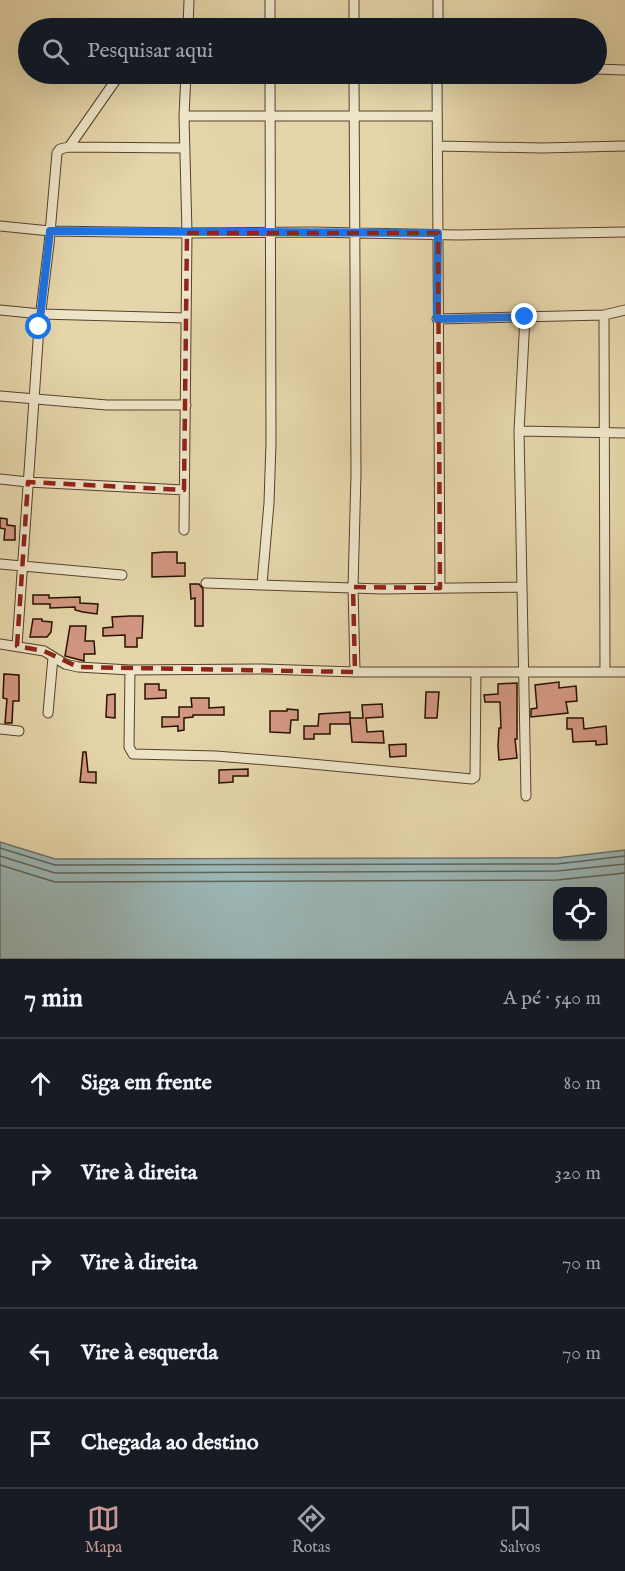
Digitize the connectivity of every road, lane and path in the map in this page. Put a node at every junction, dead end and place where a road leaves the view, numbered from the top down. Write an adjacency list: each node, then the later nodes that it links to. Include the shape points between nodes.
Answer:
1 (189, 0): 5 (street)
2 (270, 0): 6 (street)
3 (354, 0): 7 (street)
4 (438, 0): 8 (street)
5 (188, 18)
6 (270, 18)
7 (354, 18)
8 (438, 18)
9 (607, 69): 10 (street)
10 (625, 70)
11 (113, 84): 22 (street)
12 (186, 84): 16 (street)
13 (270, 84): 17 (street)
14 (354, 84): 19 (street)
15 (437, 84): 18 (street)
16 (184, 116): 17 (street); 23 (street)
17 (270, 116): 19 (street); 27 (street)
18 (437, 116): 19 (street); 20 (street)
19 (354, 117): 29 (street)
20 (438, 146): 21 (street); 30 (street)
21 (625, 146)
22 (69, 147): 23 (street); 25 (street, via 57,153)
23 (185, 148): 26 (street)
24 (0, 226): 25 (street)
25 (50, 231): 26 (street); 33 (street)
26 (187, 232): 27 (street); 36 (street)
27 (270, 232): 29 (street); 52 (street, via 271,443)
28 (625, 232): 30 (street)
29 (354, 233): 30 (street); 54 (street)
30 (438, 233): 37 (street)
31 (0, 310): 33 (street)
32 (625, 310): 34 (street)
33 (41, 314): 36 (street); 39 (street)
34 (604, 315): 35 (street); 42 (street)
35 (525, 317): 37 (street); 41 (street)
36 (186, 318): 40 (street)
37 (437, 319): 55 (street)
38 (0, 396): 39 (street)
39 (34, 399): 40 (street, via 107,405); 45 (street)
40 (186, 405): 46 (street)
41 (519, 431): 42 (street); 53 (street)
42 (604, 433): 43 (street); 63 (street)
43 (625, 433)
44 (0, 479): 45 (street)
45 (27, 482): 46 (street); 49 (street)
46 (184, 490): 47 (street)
47 (184, 530)
48 (0, 564): 49 (street)
49 (22, 567): 50 (street); 57 (street)
50 (122, 575)
51 (206, 583): 52 (street)
52 (262, 584): 54 (street)
53 (522, 586): 55 (street); 62 (street)
54 (353, 587): 55 (street); 60 (street)
55 (440, 588)
56 (0, 644): 57 (street)
57 (17, 646): 58 (street, via 44,651)
58 (53, 657): 59 (street, via 78,667); 65 (street)
59 (130, 670): 60 (street); 61 (street, via 129,747 133,754 216,756 472,779)
60 (355, 672): 61 (street)
61 (476, 672): 62 (street)
62 (524, 672): 63 (street); 68 (street)
63 (605, 672): 64 (street)
64 (625, 672)
65 (48, 713)
66 (0, 729): 67 (street)
67 (19, 731)
68 (526, 796)

